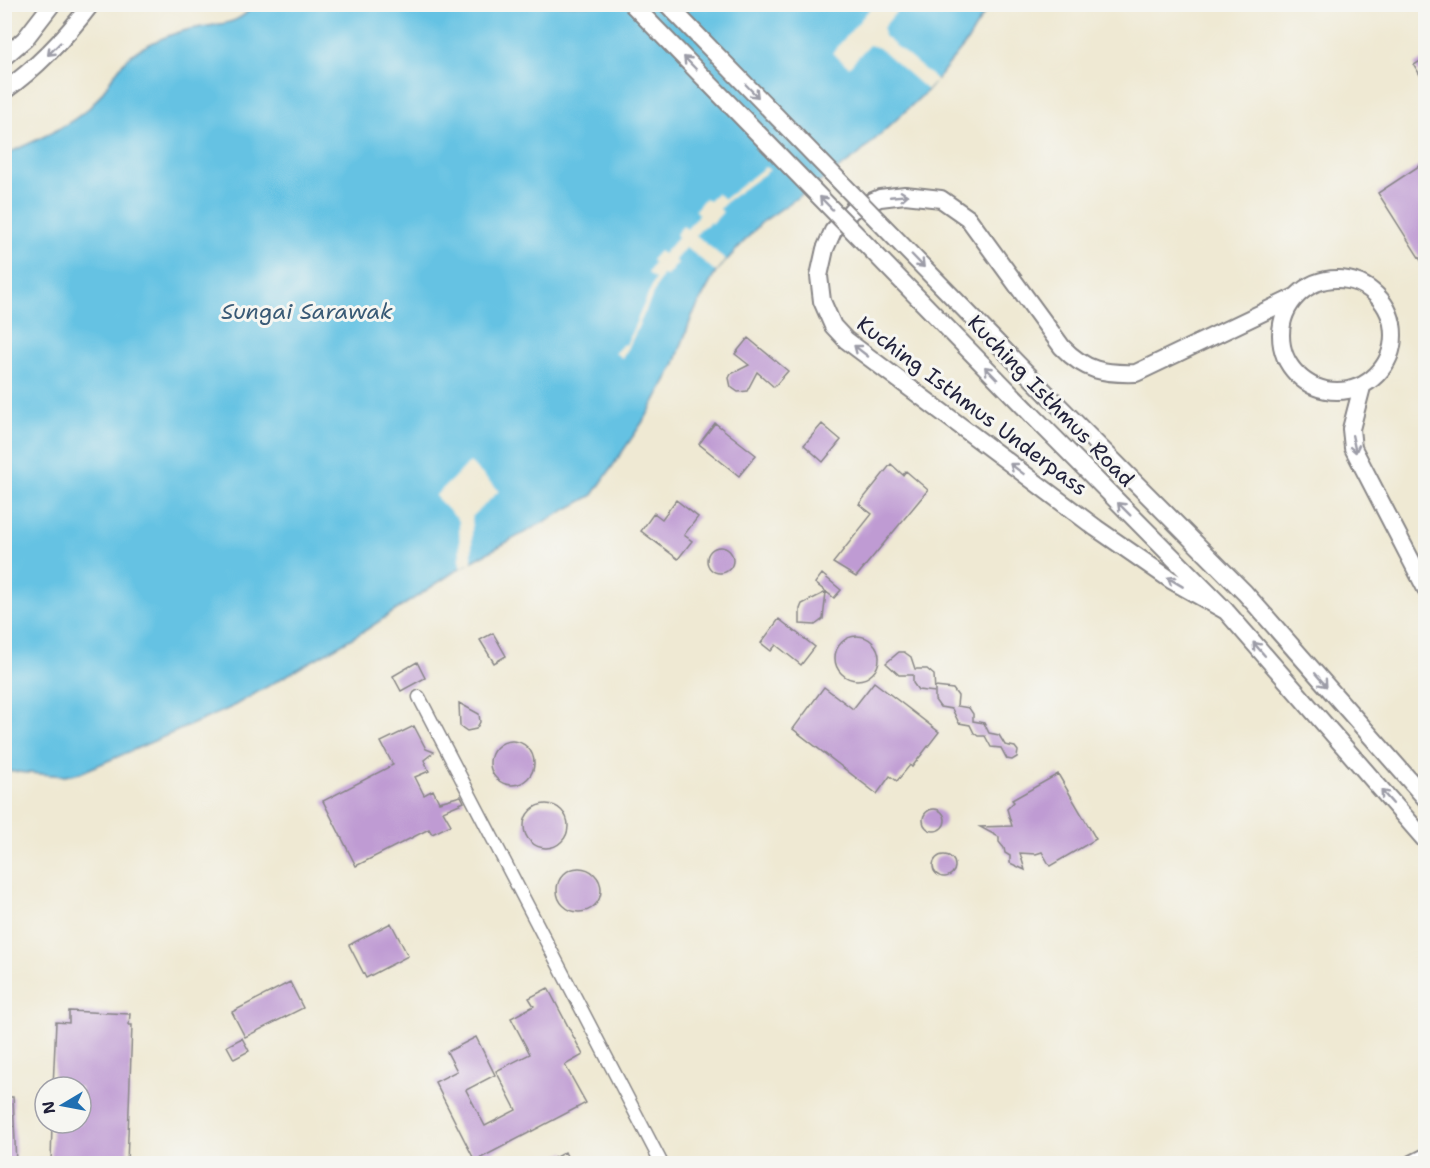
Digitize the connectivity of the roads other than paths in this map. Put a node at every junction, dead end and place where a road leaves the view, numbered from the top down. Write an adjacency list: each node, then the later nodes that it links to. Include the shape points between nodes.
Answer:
1 (52, 4): 5 (main road, via 25,39)
2 (91, 4): 6 (main road, one-way to 6, via 68,35)
3 (632, 4): 10 (main road, Kuching Isthmus Road, one-way to 3, bridge)
4 (667, 4): 12 (main road, Kuching Isthmus Road, one-way to 12, bridge, via 1245,593)
5 (4, 57)
6 (4, 91)
7 (1295, 297): 8 (main road, via 1281,324 1280,339 1290,368 1301,379 1326,391); 8 (main road, via 1314,283 1337,278 1362,284 1382,301 1392,323 1393,341 1380,373); 10 (main road, Kuching Isthmus Underpass, one-way to 7, via 1171,580 1096,528 846,340 833,326 822,300 819,276 833,231 852,210 880,198 905,195 940,199 968,218 1062,348 1090,368 1111,374 1136,373)
8 (1362, 387): 9 (main road, one-way to 9, via 1351,429 1353,448)
9 (1425, 589)
10 (1226, 611): 13 (main road, Kuching Isthmus Road, one-way to 10)
11 (419, 697): 15 (street)
12 (1425, 799)
13 (1425, 841)
14 (1425, 1157): 16 (main road)
15 (662, 1164)
16 (1412, 1164)

